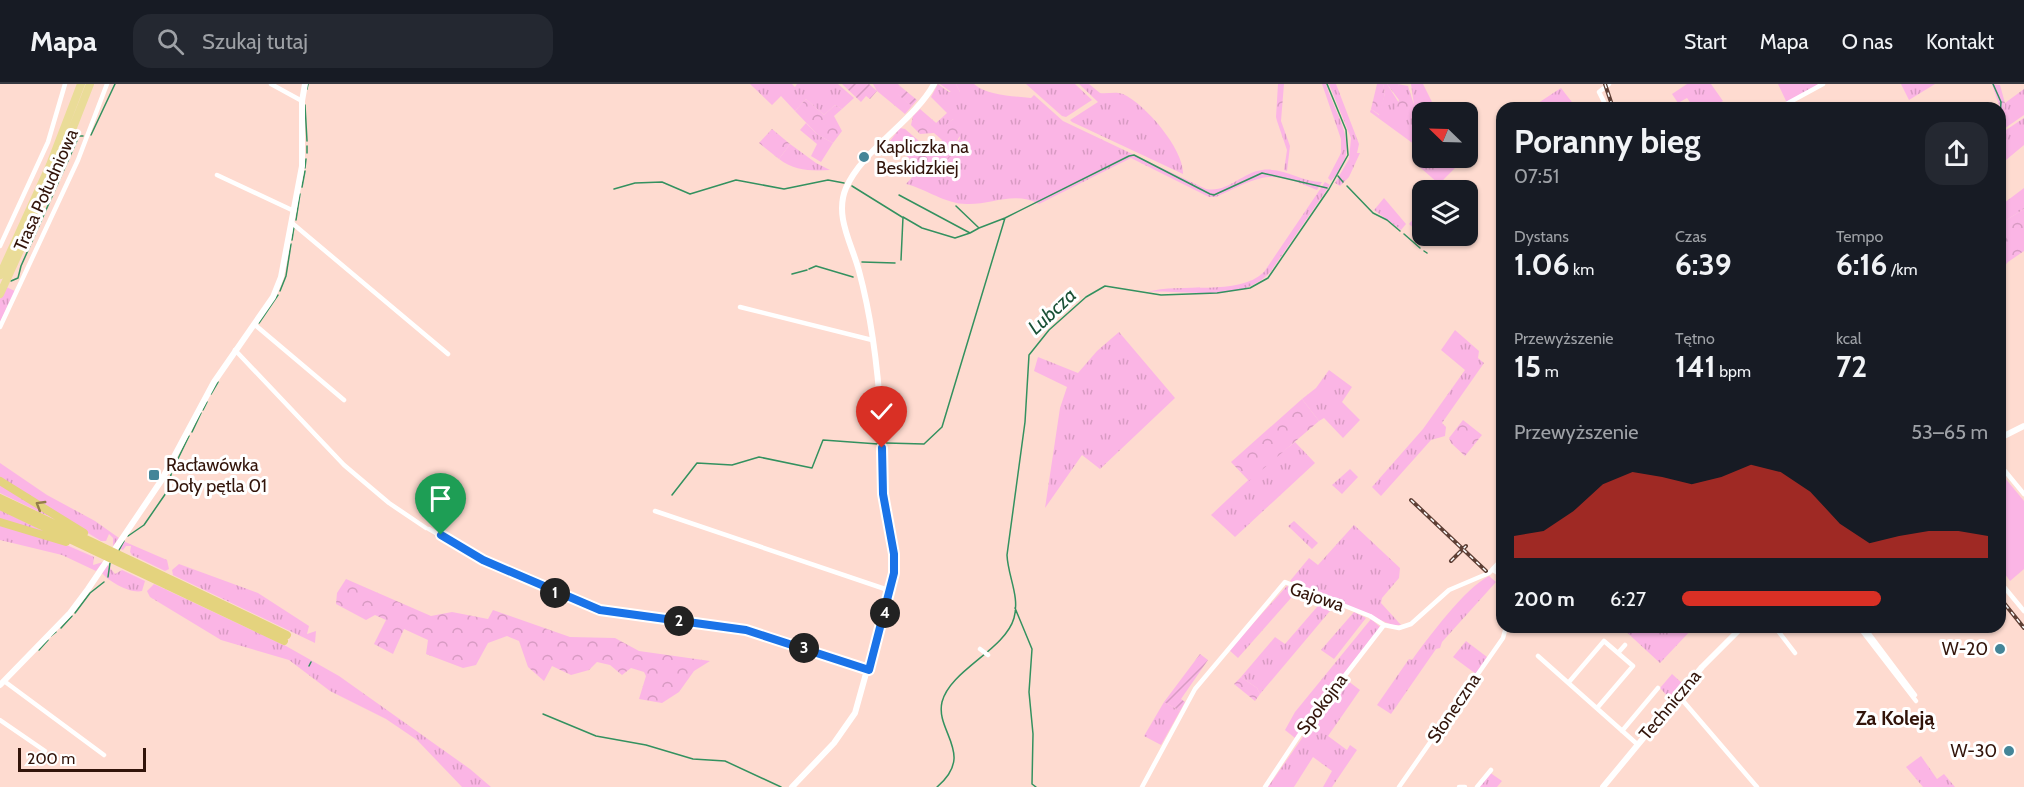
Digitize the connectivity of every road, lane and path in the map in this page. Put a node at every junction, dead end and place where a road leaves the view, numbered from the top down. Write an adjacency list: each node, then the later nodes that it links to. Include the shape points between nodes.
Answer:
1 (65, 84): 16 (street, via 48,142)
2 (81, 84): 17 (highway, Trasa Południowa, via 50,165)
3 (90, 84): 18 (highway, Trasa Południowa, via 54,176)
4 (107, 84): 21 (street, via 78,160)
5 (271, 84): 10 (street)
6 (305, 84): 10 (street)
7 (934, 84): 22 (street, via 855,173 844,195 842,211 861,277)
8 (1823, 84): 12 (street)
9 (1607, 85): 11 (street, via 1599,95)
10 (302, 101): 14 (street, via 304,155)
11 (1603, 102)
12 (1790, 102)
13 (217, 175): 14 (street)
14 (294, 211): 15 (street)
15 (292, 223): 20 (street, via 280,284); 24 (street)
16 (0, 246)
17 (0, 275)
18 (0, 294)
19 (740, 307): 22 (street)
20 (254, 324): 23 (street); 25 (street)
21 (0, 327)
22 (872, 340): 43 (street, via 880,408 883,494 894,554)
23 (235, 350): 58 (street, via 344,465 389,503 483,560 600,610 746,630); 60 (street, via 161,481 88,589)
24 (447, 354)
25 (344, 400)
26 (2024, 426): 27 (street)
27 (2006, 435)
28 (2006, 472): 31 (street)
29 (0, 481): 38 (highway, one-way to 29)
30 (2024, 482): 31 (street)
31 (2017, 486): 32 (street)
32 (2024, 494)
33 (0, 498): 38 (highway)
34 (0, 506): 37 (highway)
35 (655, 511): 43 (street)
36 (0, 522): 37 (highway)
37 (88, 548): 38 (highway)
38 (105, 552): 50 (highway)
39 (1496, 566): 40 (street)
40 (1493, 570): 41 (street); 45 (street, via 1445,592 1411,624 1399,628)
41 (1496, 572)
42 (2006, 589): 44 (street)
43 (891, 591): 58 (street)
44 (2024, 611)
45 (1384, 625): 71 (street, Gajowa, via 1285,582 1195,689); 72 (street, Spokojna, via 1309,721)
46 (1504, 633): 73 (street, Słoneczna)
47 (1736, 633): 62 (street, Techniczna)
48 (1780, 633): 54 (street)
49 (1867, 635): 57 (street)
50 (286, 638)
51 (1625, 645): 53 (street)
52 (980, 650): 55 (street)
53 (1618, 653): 59 (street, via 1604,641); 63 (street, via 1633,666)
54 (1795, 653)
55 (988, 655)
56 (1539, 656): 59 (street)
57 (1892, 667): 57 (street, via 1916,700 1916,697)
58 (869, 670): 70 (street, via 850,721)
59 (1569, 682): 63 (street)
60 (2, 683): 68 (street)
61 (1658, 688): 65 (street)
62 (1678, 695): 66 (street, Techniczna); 76 (street)
63 (1598, 707): 65 (street)
64 (0, 720): 67 (street)
65 (1622, 731): 66 (street)
66 (1637, 744): 75 (street, Techniczna)
67 (45, 751)
68 (104, 755)
69 (1491, 770): 74 (street)
70 (792, 787)
71 (1142, 787)
72 (1265, 787)
73 (1399, 787)
74 (1477, 787)
75 (1603, 787)
76 (1756, 787)

